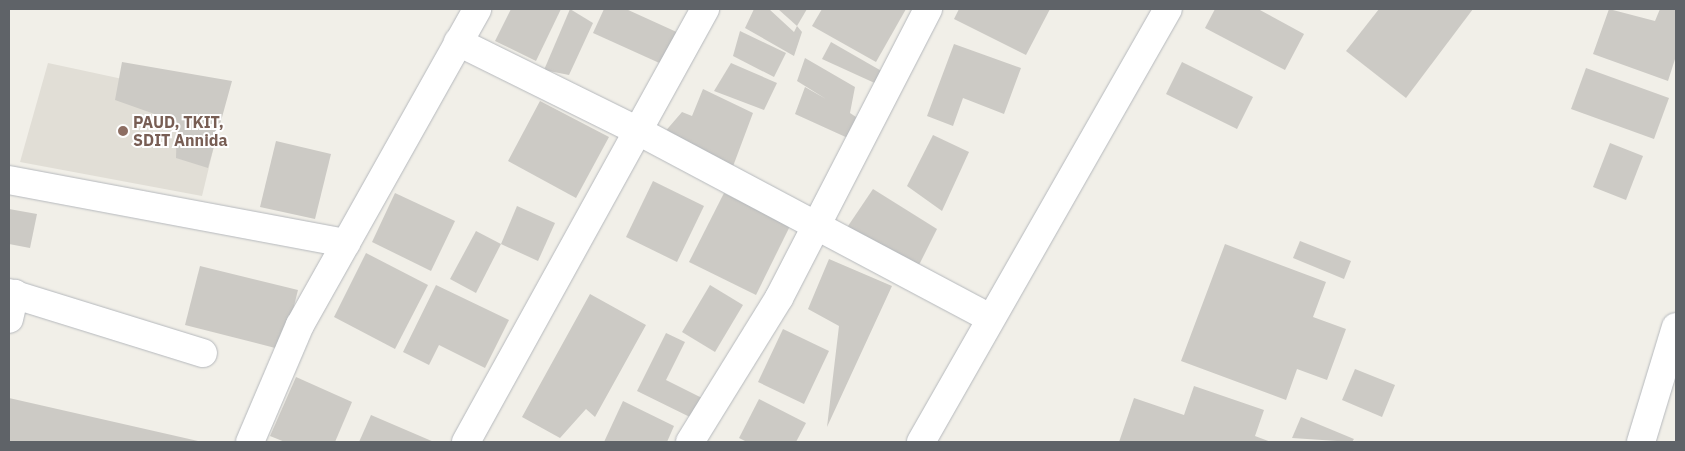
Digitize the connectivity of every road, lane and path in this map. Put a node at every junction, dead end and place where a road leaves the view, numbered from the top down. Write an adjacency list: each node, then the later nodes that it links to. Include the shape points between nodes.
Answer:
1 (477, 9): 5 (street)
2 (705, 9): 6 (street)
3 (928, 9): 8 (street)
4 (1168, 9): 11 (street)
5 (458, 42): 6 (street); 9 (street)
6 (640, 132): 8 (street); 15 (street)
7 (9, 180): 9 (street)
8 (814, 225): 11 (street); 16 (street, via 779,298)
9 (346, 243): 14 (street, via 300,325)
10 (11, 302): 13 (street)
11 (990, 318): 17 (street)
12 (1676, 327): 18 (street)
13 (203, 353)
14 (250, 442)
15 (466, 442)
16 (690, 442)
17 (921, 442)
18 (1641, 442)

